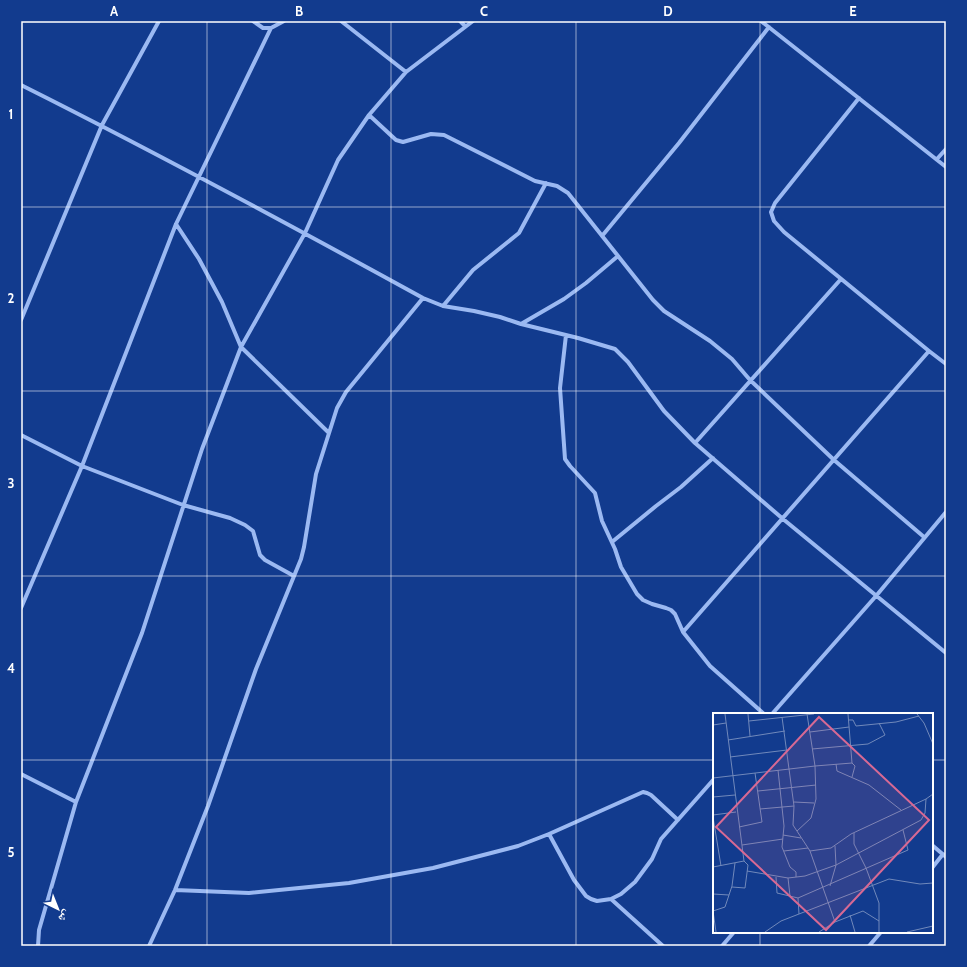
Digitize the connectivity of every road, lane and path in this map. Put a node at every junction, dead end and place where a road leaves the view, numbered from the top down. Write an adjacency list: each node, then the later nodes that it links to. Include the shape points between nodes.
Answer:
1 (159, 21): 15 (street)
2 (253, 21): 10 (street, via 263,28)
3 (284, 21): 10 (street)
4 (341, 21): 11 (street)
5 (460, 21): 8 (street)
6 (472, 21): 8 (street)
7 (761, 21): 9 (street)
8 (465, 26): 11 (street)
9 (769, 27): 13 (street); 23 (street, via 679,143)
10 (271, 28): 19 (street)
11 (406, 72): 14 (street)
12 (21, 85): 15 (street)
13 (859, 98): 17 (street); 25 (street, via 775,203 771,212 774,221 784,232)
14 (370, 115): 20 (street, via 396,140 403,142 431,134 444,135 535,182); 22 (street, via 338,160)
15 (102, 125): 19 (street); 28 (street)
16 (946, 149): 17 (street)
17 (937, 160): 18 (street)
18 (946, 167)
19 (199, 177): 21 (street); 22 (street)
20 (546, 184): 23 (street, via 557,186 568,193); 27 (street, via 519,233 473,270)
21 (176, 224): 31 (street, via 199,259 222,302); 40 (street)
22 (305, 233): 26 (street); 31 (street)
23 (602, 236): 24 (street)
24 (618, 256): 29 (street, via 564,299); 34 (street, via 664,311 732,359)
25 (841, 279): 32 (street); 34 (street)
26 (423, 298): 27 (street); 35 (street, via 346,392)
27 (443, 306): 29 (street, via 474,310)
28 (21, 320)
29 (521, 324): 30 (street)
30 (566, 335): 37 (street, via 615,349 620,353 664,411); 45 (street, via 560,388 566,459 595,493 602,521)
31 (241, 348): 35 (street); 41 (street)
32 (929, 351): 33 (street); 39 (street)
33 (946, 364)
34 (750, 380): 37 (street); 39 (street)
35 (328, 432): 46 (street, via 316,474 304,547)
36 (21, 435): 40 (street)
37 (695, 443): 38 (street)
38 (713, 458): 43 (street); 45 (street)
39 (834, 460): 43 (street); 44 (street)
40 (82, 466): 41 (street); 48 (street)
41 (183, 505): 46 (street, via 230,518 245,525 253,531 260,555); 55 (street, via 142,633)
42 (946, 512): 44 (street)
43 (783, 519): 47 (street); 49 (street)
44 (924, 537): 47 (street)
45 (612, 542): 49 (street, via 621,567 637,594 652,604 671,610)
46 (294, 576): 61 (street, via 256,668 208,806)
47 (876, 596): 50 (street); 52 (street)
48 (21, 608)
49 (683, 632): 51 (street, via 710,666)
50 (946, 653)
51 (763, 713)
52 (773, 713)
53 (21, 774): 55 (street)
54 (713, 780): 56 (street)
55 (76, 802): 65 (street, via 39,930)
56 (678, 820): 57 (street, via 651,795 643,792); 62 (street, via 661,839 652,859 635,882)
57 (550, 834): 61 (street, via 518,846 432,868 349,883 249,893); 62 (street, via 574,880 586,896 597,901)
58 (933, 847): 59 (street)
59 (945, 856): 60 (street)
60 (933, 867)
61 (175, 890): 66 (street)
62 (611, 899): 67 (street)
63 (733, 933): 68 (street)
64 (880, 933): 69 (street)
65 (38, 946)
66 (150, 946)
67 (663, 946)
68 (722, 946)
69 (869, 946)

